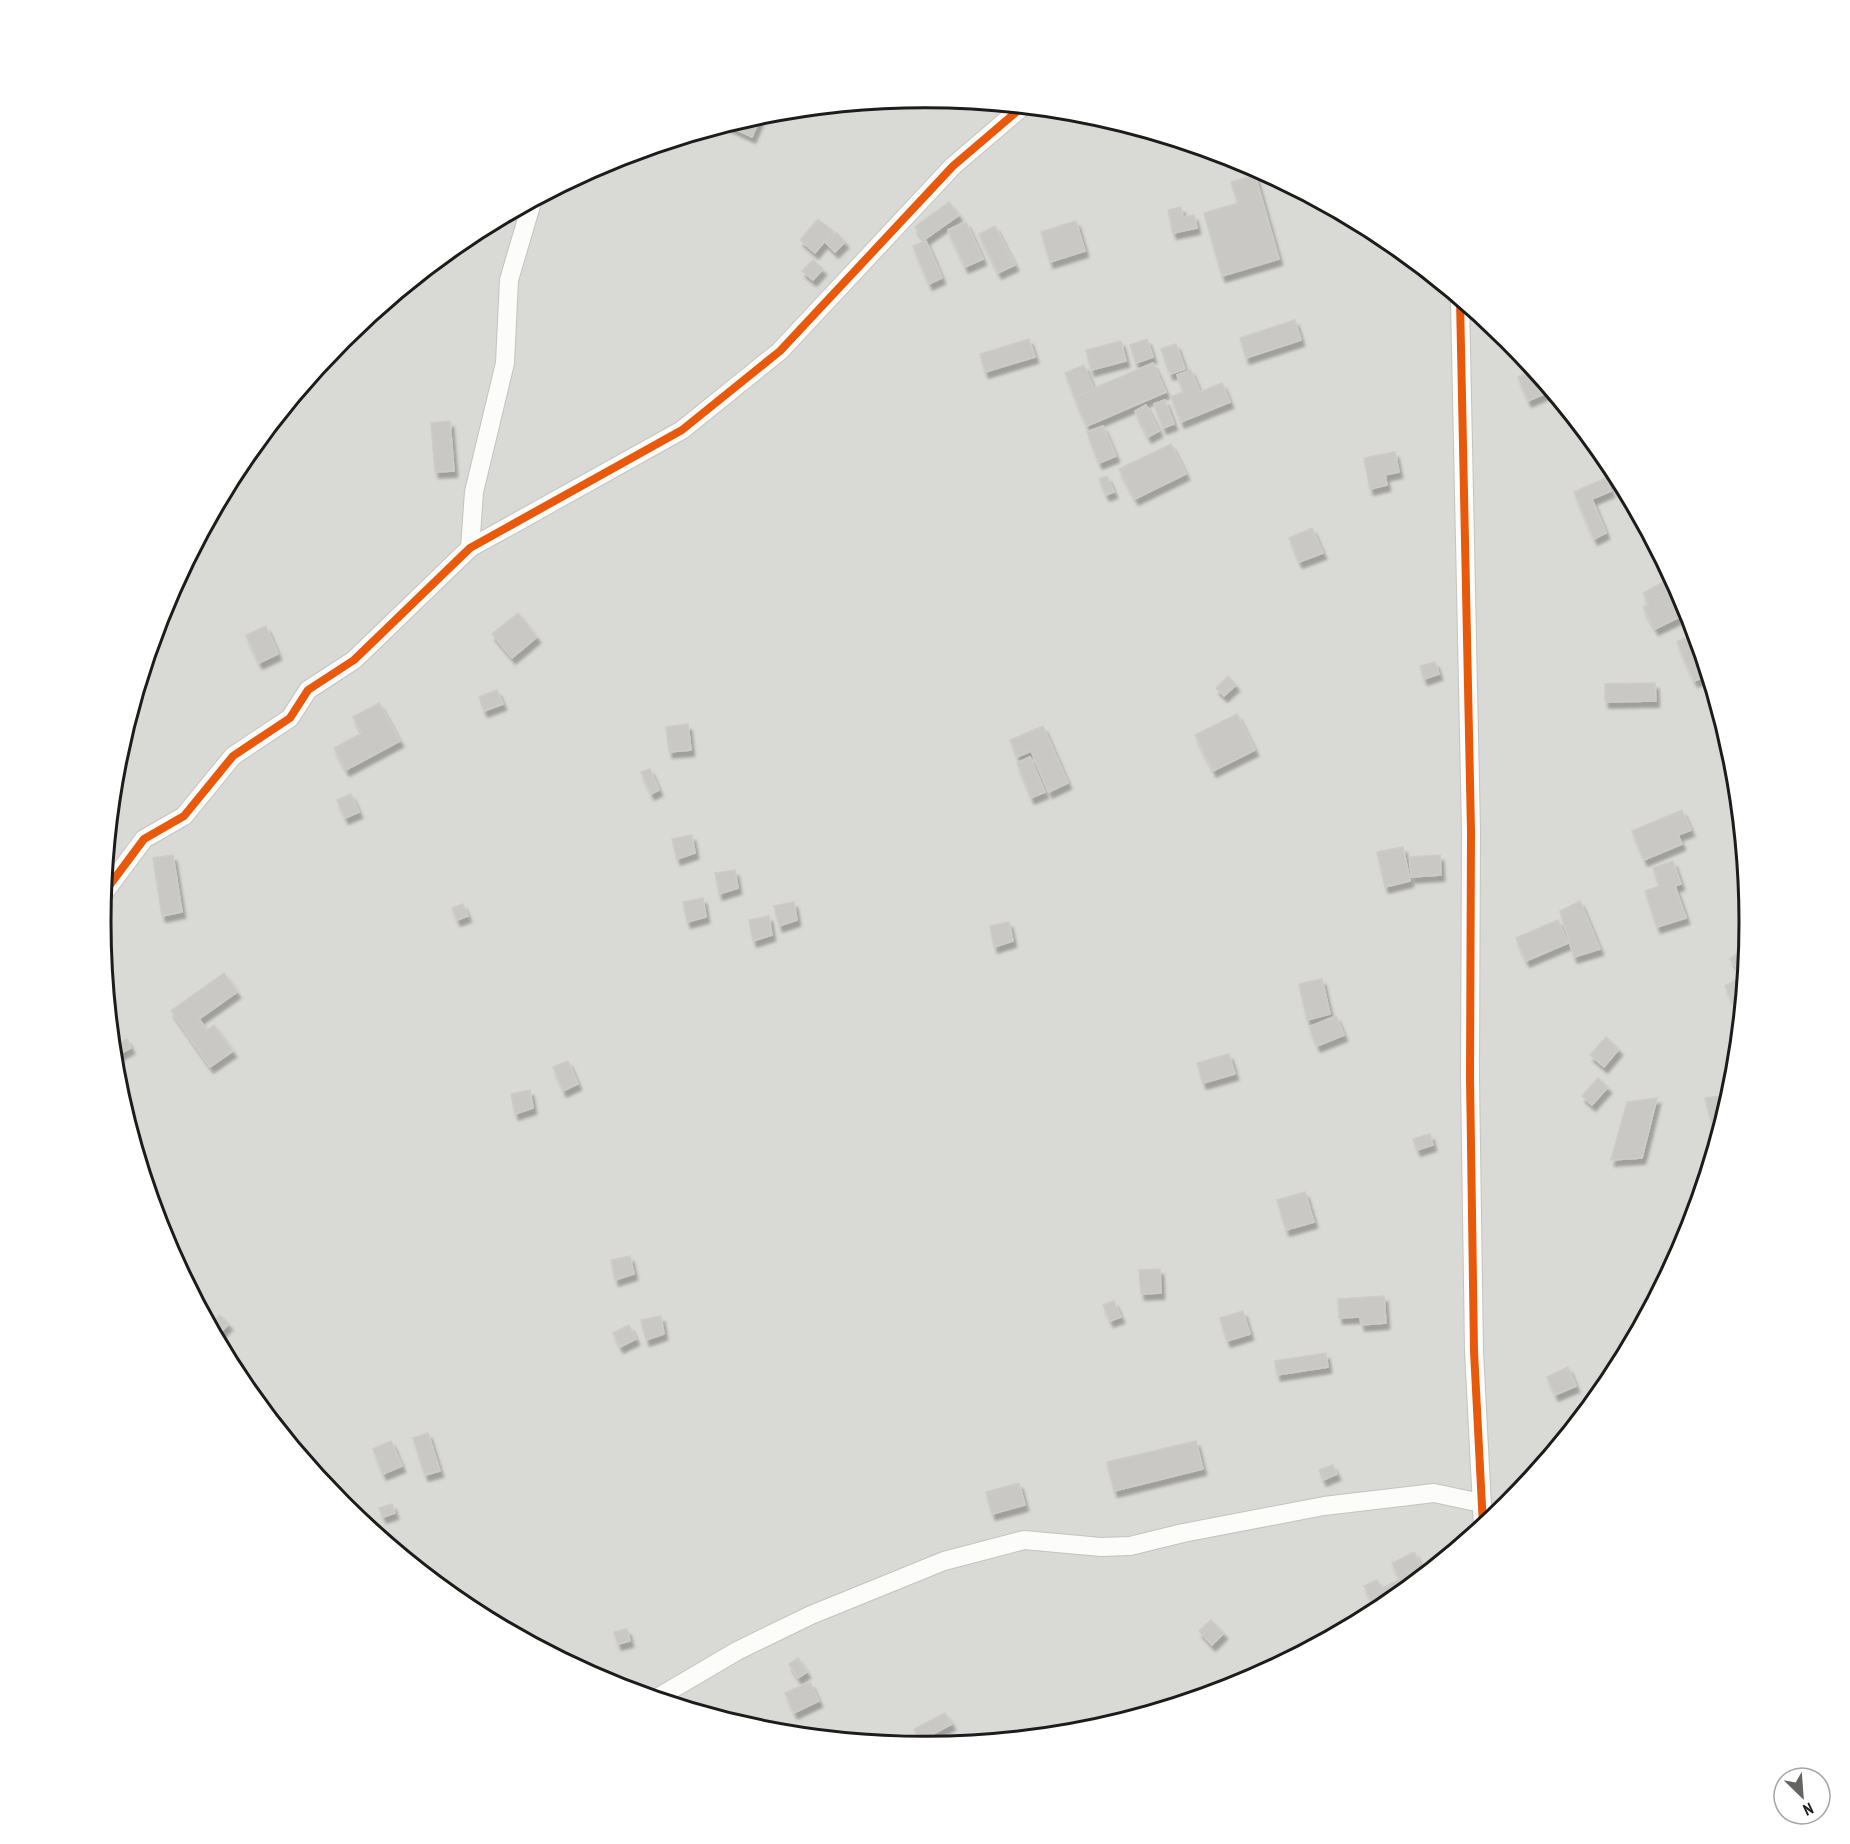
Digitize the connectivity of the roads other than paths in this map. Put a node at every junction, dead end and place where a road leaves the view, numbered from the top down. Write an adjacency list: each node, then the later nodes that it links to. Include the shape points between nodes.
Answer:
1 (1014, 113): 4 (street, via 953,166 780,351 682,430)
2 (529, 211): 4 (street, via 509,280 505,363 474,492)
3 (1460, 308): 6 (street, via 1471,831 1474,1351)
4 (470, 548): 5 (street, via 354,660 308,690 290,718 233,756 184,816 144,839)
5 (113, 881)
6 (1481, 1503): 7 (street); 8 (street, via 1434,1493 1324,1506 1130,1546 1024,1540 944,1561 811,1616 737,1651)
7 (1482, 1515)
8 (665, 1693)

